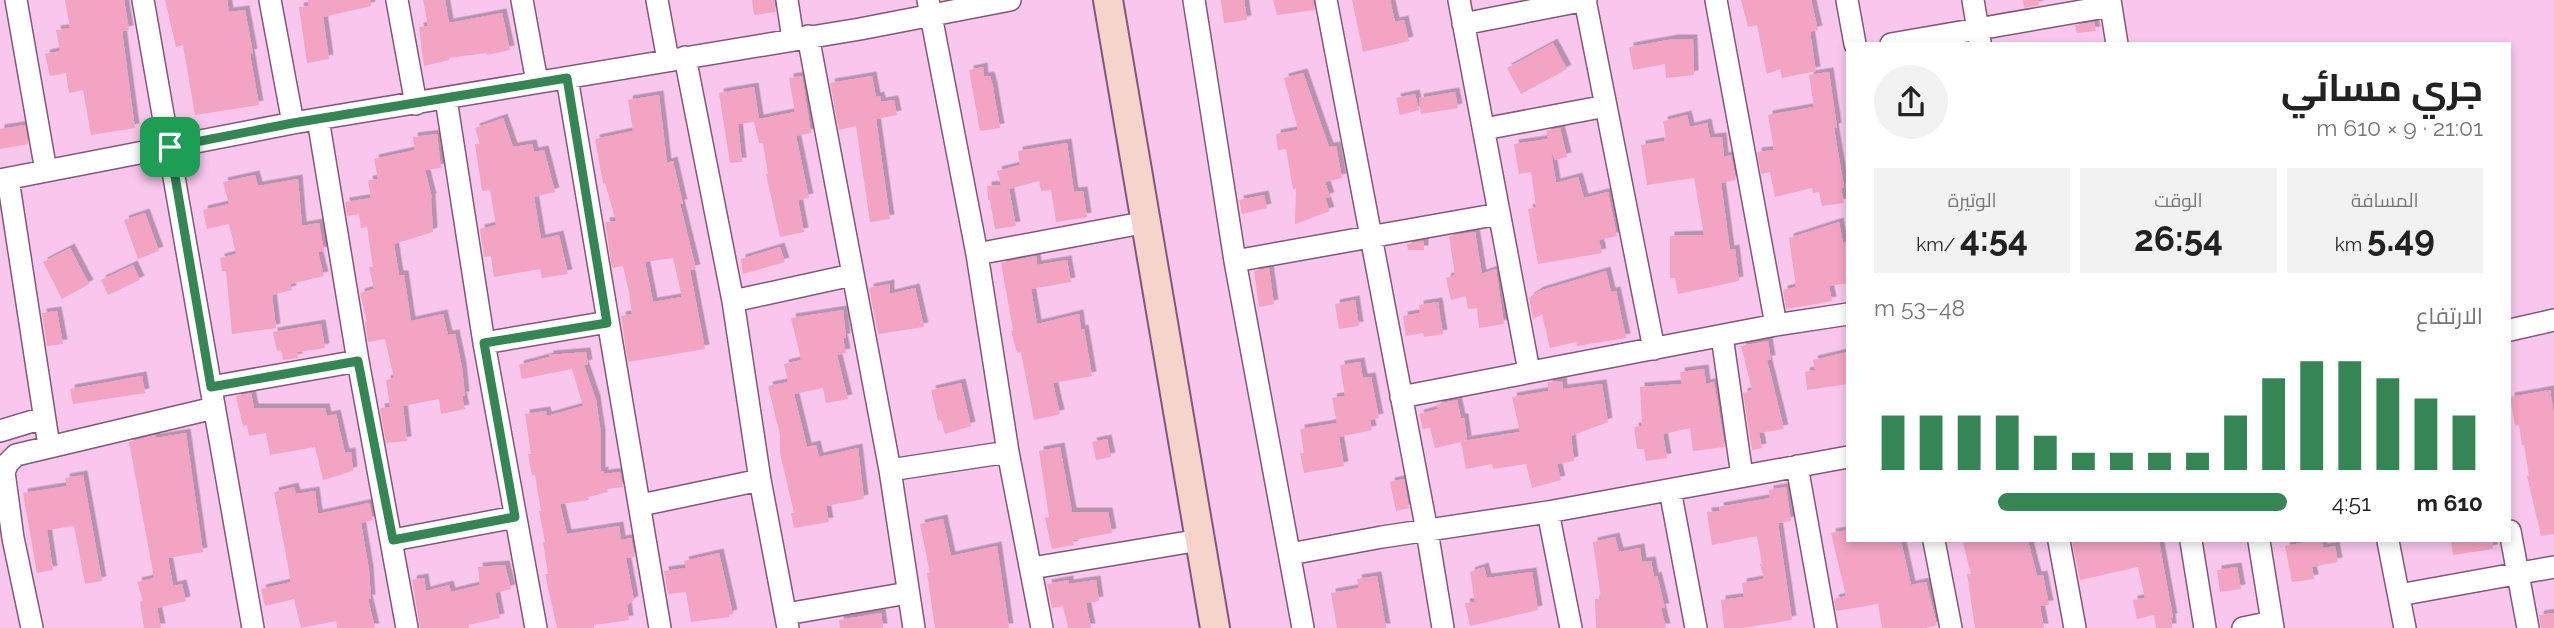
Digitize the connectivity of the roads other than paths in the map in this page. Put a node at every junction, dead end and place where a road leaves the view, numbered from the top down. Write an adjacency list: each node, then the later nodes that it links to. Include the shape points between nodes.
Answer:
1 (16, 0): 35 (street)
2 (143, 0): 34 (street)
3 (270, 0): 32 (street)
4 (397, 0): 29 (street)
5 (522, 0): 27 (street)
6 (657, 0): 25 (street)
7 (787, 0): 20 (street)
8 (1010, 0): 18 (street)
9 (1108, 0): 38 (street)
10 (1194, 0): 41 (street)
11 (1326, 0): 39 (street)
12 (1459, 0): 19 (street)
13 (1586, 0): 19 (street); 30 (street)
14 (1716, 0): 47 (street)
15 (1847, 0): 22 (street)
16 (1973, 0): 21 (street)
17 (2111, 3): 21 (street); 24 (street)
18 (929, 8): 20 (street); 40 (street)
19 (1463, 24): 33 (street)
20 (801, 37): 25 (street); 42 (street)
21 (1979, 37): 23 (street)
22 (1855, 42)
23 (1916, 42)
24 (2118, 42)
25 (677, 59): 26 (street); 43 (street)
26 (567, 78): 27 (street); 46 (street)
27 (537, 82): 28 (street)
28 (446, 99): 29 (street); 50 (street)
29 (416, 104): 31 (street)
30 (1606, 106): 33 (street); 51 (street)
31 (318, 120): 32 (street); 52 (street)
32 (293, 123): 34 (street)
33 (1484, 129): 37 (street)
34 (170, 147): 35 (street); 54 (street)
35 (46, 171): 36 (street)
36 (4, 179): 57 (street)
37 (1499, 214): 39 (street); 53 (street)
38 (1147, 222): 40 (street); 73 (street)
39 (1372, 236): 41 (street); 55 (street)
40 (977, 254): 60 (street)
41 (1236, 261): 79 (street)
42 (852, 275): 43 (street); 63 (street)
43 (733, 301): 65 (street)
44 (1846, 314): 47 (street)
45 (2554, 320): 48 (street)
46 (607, 323): 50 (street); 67 (street)
47 (1776, 325): 49 (street)
48 (2511, 330)
49 (1722, 336): 51 (street); 64 (street)
50 (484, 343): 69 (street)
51 (1654, 349): 53 (street)
52 (358, 361): 54 (street); 72 (street)
53 (1529, 371): 55 (street)
54 (211, 387): 56 (street)
55 (1401, 397): 70 (street)
56 (214, 408): 59 (street); 89 (street)
57 (43, 418): 58 (street); 59 (street)
58 (0, 430)
59 (48, 446): 82 (street, via 16,455 4,472 13,538)
60 (1008, 452): 63 (street); 81 (street)
61 (1846, 457): 62 (street)
62 (1797, 466): 64 (street); 100 (street)
63 (890, 470): 84 (street)
64 (1742, 476): 66 (street)
65 (760, 480): 67 (street); 86 (street)
66 (1670, 490): 68 (street); 99 (street)
67 (641, 505): 92 (street)
68 (1548, 512): 70 (street); 98 (street)
69 (515, 517): 72 (street); 91 (street)
70 (1427, 531): 79 (street); 97 (street)
71 (2511, 536): 83 (street)
72 (393, 540): 90 (street)
73 (1200, 540): 81 (street); 95 (street)
74 (1934, 542): 101 (street)
75 (2059, 542): 102 (street)
76 (2191, 542): 103 (street)
77 (2259, 542): 87 (street)
78 (2388, 542): 85 (street)
79 (1290, 554): 96 (street)
80 (2554, 566): 83 (street)
81 (1032, 568): 94 (street)
82 (10, 572): 88 (street)
83 (2518, 573): 85 (street); 106 (street)
84 (908, 593): 86 (street); 93 (street)
85 (2399, 595): 105 (street)
86 (787, 621)
87 (2272, 625): 104 (street)
88 (32, 628)
89 (253, 628)
90 (407, 628)
91 (536, 628)
92 (660, 628)
93 (914, 628)
94 (1042, 628)
95 (1215, 628)
96 (1303, 628)
97 (1443, 628)
98 (1571, 628)
99 (1696, 628)
100 (1826, 628)
101 (1951, 628)
102 (2075, 628)
103 (2205, 628)
104 (2243, 628)
105 (2405, 628)
106 (2528, 628)

